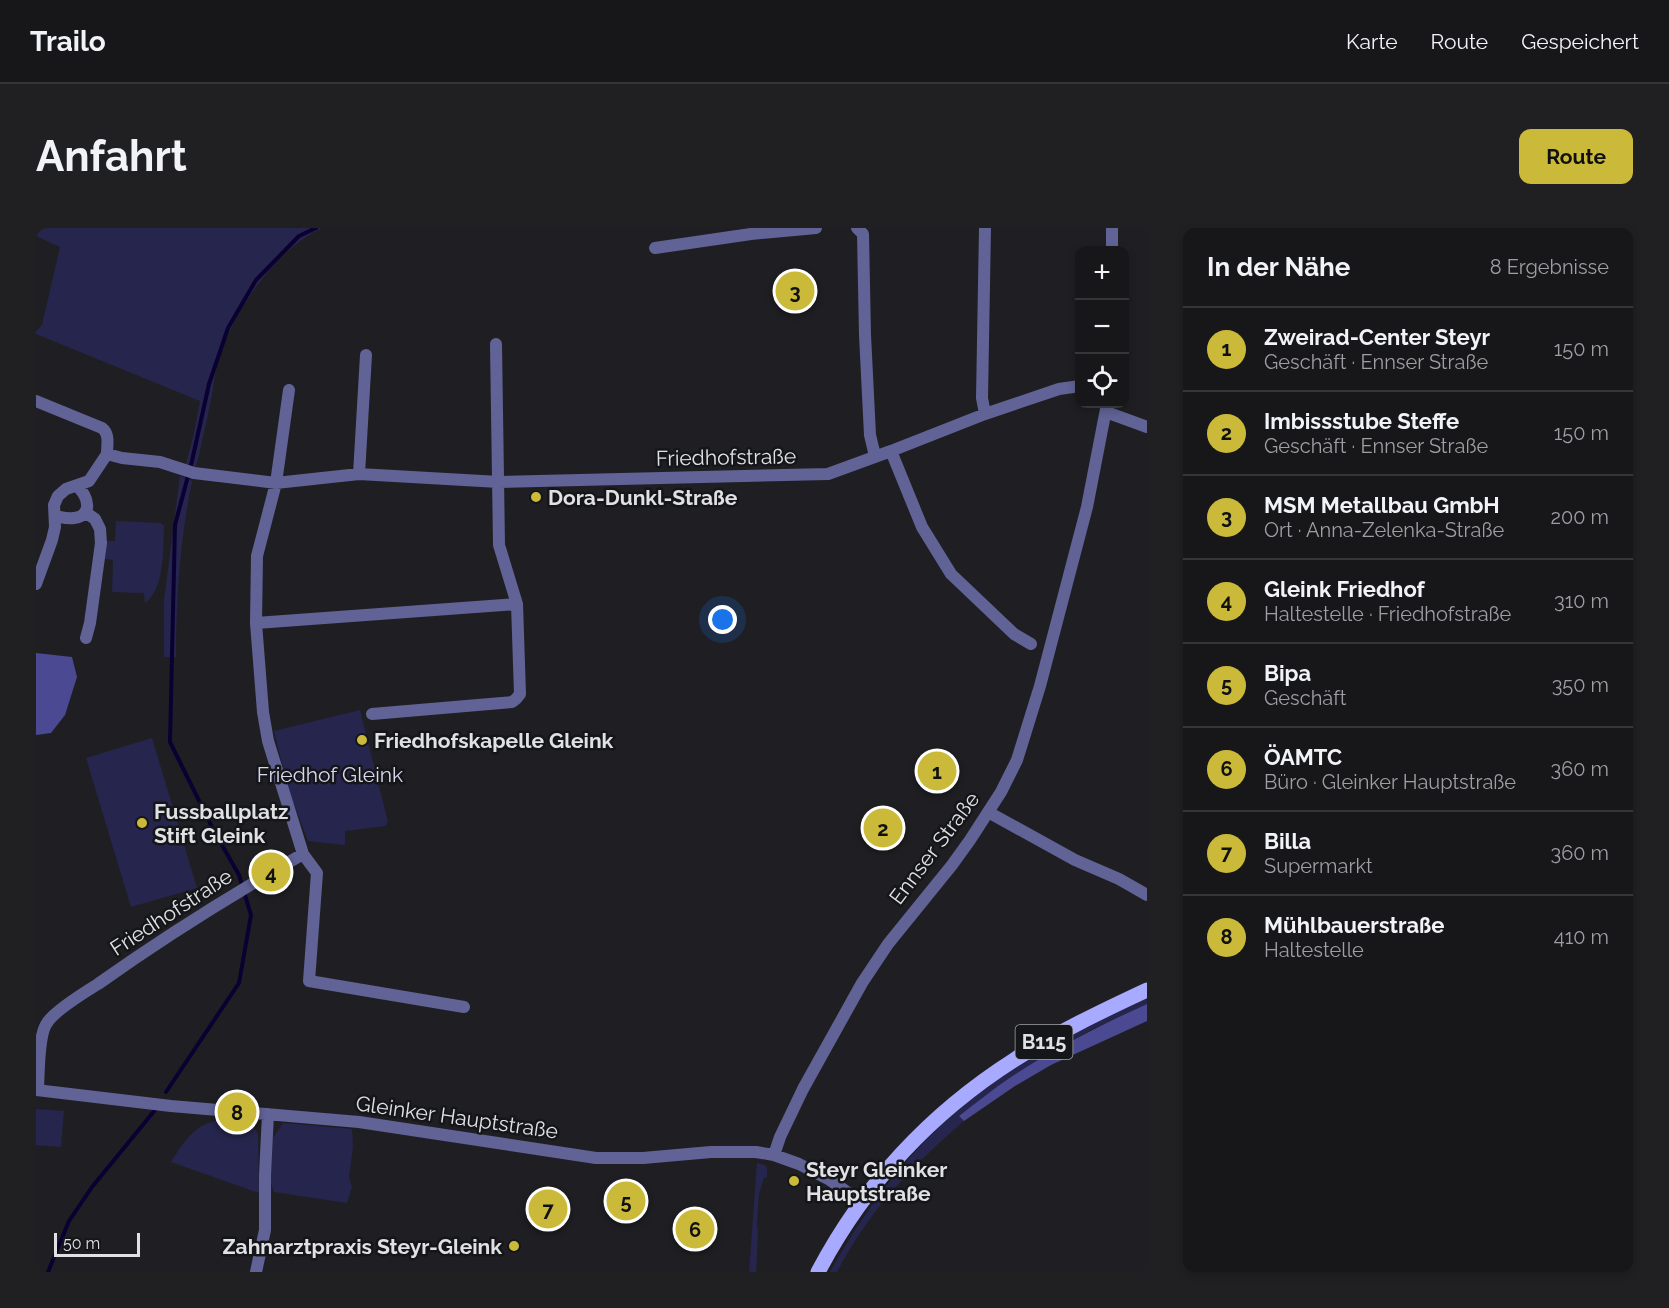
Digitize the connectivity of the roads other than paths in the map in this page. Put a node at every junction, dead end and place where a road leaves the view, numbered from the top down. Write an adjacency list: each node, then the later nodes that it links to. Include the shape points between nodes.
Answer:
1 (816, 228): 6 (street)
2 (857, 228): 17 (street, via 863,234 870,435)
3 (985, 228): 13 (street, via 982,398)
4 (1112, 228): 5 (street)
5 (1112, 246)
6 (655, 248)
7 (496, 344): 19 (street)
8 (366, 356): 18 (street)
9 (1075, 387): 13 (street, Friedhofstraße)
10 (289, 390): 20 (street)
11 (36, 402): 16 (street, via 102,428 107,436)
12 (1106, 408): 14 (street); 30 (street, Ennser Straße, via 1087,507 1030,721 1014,767)
13 (986, 414): 15 (street, Friedhofstraße)
14 (1147, 427)
15 (891, 451): 17 (street, Friedhofstraße); 28 (street, via 922,527 951,574 1014,634)
16 (106, 454): 20 (street, Friedhofstraße, via 160,462 194,473); 21 (street, via 89,481)
17 (875, 456): 19 (street, Friedhofstraße, via 828,474)
18 (359, 474): 19 (street, Friedhofstraße); 20 (street, Friedhofstraße)
19 (499, 482): 25 (street, via 499,545)
20 (276, 483): 26 (street, via 257,556)
21 (77, 486): 22 (street, via 87,500); 23 (street, via 58,495)
22 (85, 512): 23 (street, via 73,519); 27 (street, via 95,519 101,543)
23 (55, 516): 24 (street, via 52,540)
24 (36, 584)
25 (517, 604): 26 (street); 29 (street, via 520,693 516,699)
26 (256, 623): 31 (street, via 268,741)
27 (86, 638)
28 (1031, 644)
29 (372, 714)
30 (988, 812): 32 (street); 37 (street, Ennser Straße, via 862,983 808,1079)
31 (303, 854): 34 (street, via 317,873 309,981); 35 (street, Friedhofstraße, via 148,948 46,1023)
32 (1147, 895)
33 (1147, 990): 38 (main road, B115, via 1056,1035 980,1083 908,1146)
34 (464, 1007)
35 (37, 1090): 36 (street, Gleinker Hauptstraße)
36 (268, 1114): 37 (street, Gleinker Hauptstraße, via 359,1122 603,1158 728,1151); 39 (street, via 266,1230)
37 (774, 1155): 38 (street, Gleinker Hauptstraße, via 815,1172)
38 (861, 1202): 40 (main road, B115)
39 (255, 1272)
40 (818, 1272)

